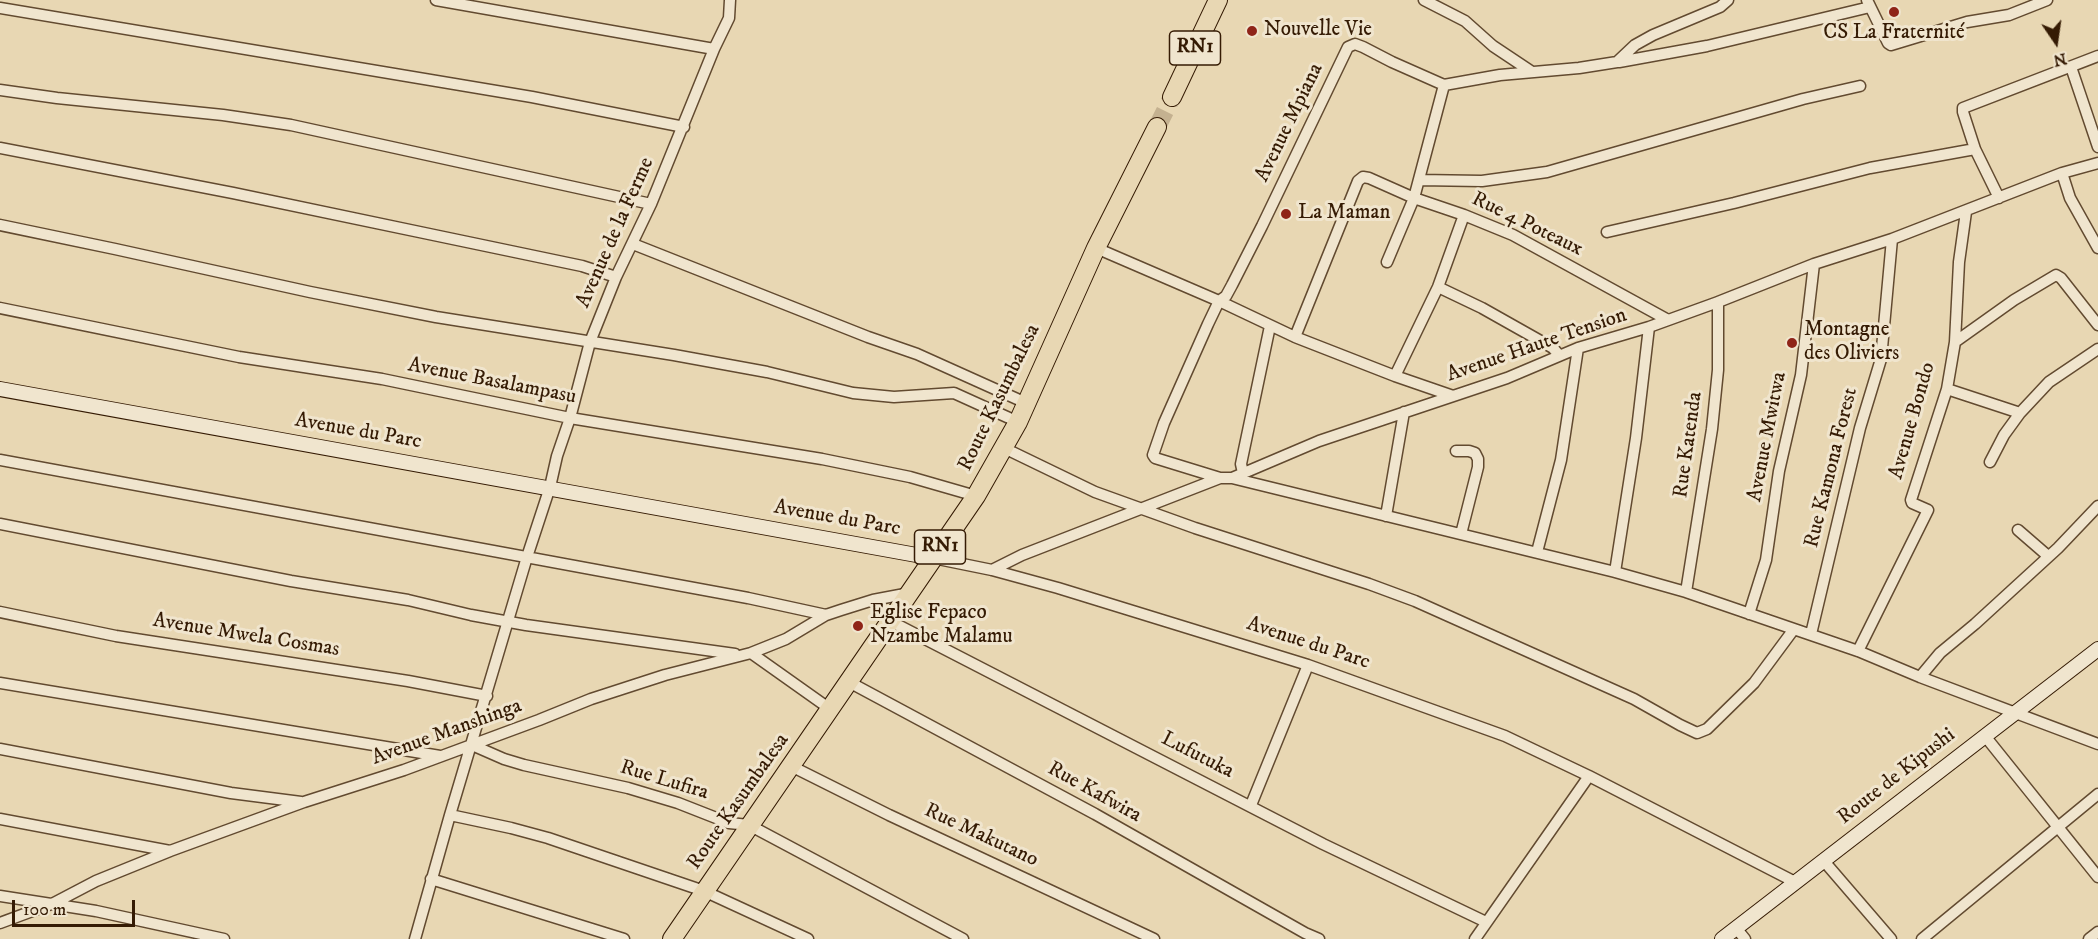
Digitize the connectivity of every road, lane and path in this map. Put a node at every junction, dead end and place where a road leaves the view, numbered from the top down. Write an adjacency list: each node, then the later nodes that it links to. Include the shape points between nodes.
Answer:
1 (436, 0): 9 (street)
2 (730, 0): 9 (street, Avenue de la Ferme, via 729,18)
3 (1218, 0): 17 (highway, RN1)
4 (1424, 0): 13 (street, via 1465,21)
5 (1728, 0): 11 (street, via 1635,45)
6 (2047, 0): 7 (street, via 2009,15 1967,22 1896,45 1888,44)
7 (1869, 3): 11 (street, via 1707,46)
8 (0, 8): 18 (street, via 532,97)
9 (714, 50): 18 (street, Avenue de la Ferme)
10 (2098, 56): 12 (street)
11 (1617, 62): 13 (street)
12 (2071, 66): 20 (street); 22 (street, via 1963,108)
13 (1532, 72): 14 (street)
14 (1444, 85): 25 (street); 41 (street, Avenue Mpiana, via 1363,47 1348,47 1262,226)
15 (1860, 86): 25 (street, via 1547,172 1482,181)
16 (0, 90): 28 (street, via 291,125)
17 (1172, 97)
18 (684, 127): 28 (street, Avenue de la Ferme)
19 (1157, 127): 35 (highway, Route Kasumbalesa / RN1)
20 (2098, 147)
21 (0, 148): 39 (street, via 582,266)
22 (1975, 149): 27 (street); 32 (street, via 1870,168)
23 (2098, 163): 24 (street, Avenue Haute Tension)
24 (2062, 173): 27 (street, Avenue Haute Tension); 36 (street, via 2070,198)
25 (1419, 180): 26 (street)
26 (1414, 198): 30 (street, Rue 4 Poteaux); 37 (street); 48 (street, Rue 4 Poteaux, via 1363,177 1358,181)
27 (1999, 198): 29 (street, Avenue Haute Tension)
28 (651, 204): 34 (street, Avenue de la Ferme)
29 (1966, 212): 33 (street, Avenue Haute Tension); 50 (street, Avenue Bondo)
30 (1464, 215): 40 (street); 44 (street, Rue 4 Poteaux, via 1513,236)
31 (0, 225): 49 (street, via 436,317)
32 (1607, 232)
33 (1892, 240): 38 (street, Avenue Haute Tension); 91 (street, Rue Kamona Forest, via 1881,359 1860,428)
34 (633, 244): 39 (street, Avenue de la Ferme); 58 (street, via 916,354)
35 (1096, 248): 41 (street); 58 (highway, Route Kasumbalesa / RN1)
36 (2098, 248)
37 (1387, 262)
38 (1814, 264): 42 (street, Avenue Haute Tension); 86 (street, Avenue Mwitwa, via 1801,375 1779,471 1766,560)
39 (616, 277): 49 (street, Avenue de la Ferme)
40 (1438, 287): 53 (street, via 1482,308); 54 (street)
41 (1220, 301): 46 (street); 68 (street, Avenue Mpiana, via 1153,455)
42 (1718, 302): 44 (street, Avenue Haute Tension); 83 (street, Rue Katenda, via 1718,370)
43 (0, 308): 61 (street, Avenue Basalampasu)
44 (1668, 320): 47 (street, Avenue Haute Tension)
45 (2098, 325): 50 (street, via 2056,275)
46 (1270, 326): 48 (street); 67 (street, via 1241,464)
47 (1649, 327): 51 (street, Avenue Haute Tension); 82 (street)
48 (1295, 337): 54 (street)
49 (590, 342): 61 (street, Avenue de la Ferme); 62 (street, via 767,372 853,393 894,397 954,393)
50 (1955, 342): 56 (street, Avenue Bondo)
51 (1578, 348): 53 (street, Avenue Haute Tension); 77 (street, via 1561,460)
52 (2098, 349): 60 (street, via 2055,377)
53 (1559, 355): 57 (street, Avenue Haute Tension)
54 (1395, 376): 57 (street)
55 (0, 389): 69 (street, Avenue du Parc)
56 (1947, 389): 60 (street); 93 (street, Avenue Bondo, via 1911,500 1928,510)
57 (1453, 396): 59 (street, Avenue Haute Tension)
58 (1026, 403): 62 (highway, Route Kasumbalesa / RN1)
59 (1404, 412): 67 (street, Avenue Haute Tension); 73 (street)
60 (2020, 413): 66 (street)
61 (570, 418): 69 (street, Avenue de la Ferme); 70 (street, Avenue Basalampasu, via 822,459)
62 (1018, 422): 63 (highway, Route Kasumbalesa / RN1)
63 (1004, 448): 70 (highway, Route Kasumbalesa / RN1); 72 (street, via 1095,492)
64 (1456, 451): 76 (street, via 1475,453 1478,459)
65 (0, 460): 78 (street)
66 (1990, 462)
67 (1243, 473): 68 (street, Avenue Haute Tension)
68 (1226, 478): 72 (street, Avenue Haute Tension); 73 (street)
69 (550, 488): 78 (street, Avenue de la Ferme); 80 (street, Avenue du Parc)
70 (976, 496): 80 (highway, Route Kasumbalesa / RN1)
71 (2098, 506): 79 (street)
72 (1145, 508): 81 (street, Avenue Haute Tension); 90 (street, via 1415,601 1635,699 1697,733 1707,729 1754,683)
73 (1386, 516): 76 (street)
74 (0, 524): 89 (street)
75 (2018, 530): 79 (street)
76 (1461, 534): 77 (street)
77 (1537, 552): 82 (street)
78 (527, 556): 87 (street); 89 (street, Avenue de la Ferme)
79 (2048, 556): 96 (street, via 1940,652)
80 (933, 558): 81 (street, Avenue du Parc); 84 (highway, Route Kasumbalesa / RN1)
81 (992, 570): 95 (street, Avenue du Parc)
82 (1615, 572): 83 (street)
83 (1686, 592): 86 (street)
84 (910, 593): 87 (street, Avenue Manshinga); 88 (highway, Route Kasumbalesa / RN1)
85 (0, 612): 99 (street, Avenue Mwela Cosmas, via 116,636)
86 (1749, 614): 90 (street)
87 (826, 615): 94 (street, Avenue Manshinga, via 786,639)
88 (892, 621): 97 (highway, Route Kasumbalesa / RN1); 111 (street, Lufutuka)
89 (508, 622): 94 (street); 99 (street, Avenue de la Ferme)
90 (1794, 629): 91 (street)
91 (1811, 634): 93 (street)
92 (2098, 649): 101 (street, Route de Kipushi)
93 (1858, 651): 96 (street)
94 (746, 654): 100 (street); 104 (street, Avenue Manshinga, via 591,699)
95 (1308, 664): 108 (street, Avenue du Parc, via 1504,736); 111 (street)
96 (1920, 677): 101 (street)
97 (849, 682): 100 (highway, Route Kasumbalesa / RN1); 135 (street, Rue Kafwira)
98 (0, 683): 106 (street)
99 (487, 696): 104 (street, Avenue de la Ferme)
100 (830, 710): 107 (highway, Route Kasumbalesa / RN1)
101 (2015, 712): 102 (street, Route de Kipushi); 103 (street)
102 (1985, 736): 115 (street); 117 (street, Route de Kipushi)
103 (2098, 744)
104 (472, 745): 106 (street, Avenue Manshinga); 112 (street, Avenue de la Ferme); 114 (street, Rue Lufira, via 524,765 645,793 729,823)
105 (0, 749): 110 (street, via 231,793)
106 (440, 756): 110 (street, Avenue Manshinga)
107 (791, 766): 114 (highway, Route Kasumbalesa / RN1); 134 (street, Rue Makutano)
108 (1589, 776): 120 (street, Avenue du Parc); 124 (street)
109 (2098, 794): 115 (street)
110 (304, 802): 116 (street, Avenue Manshinga)
111 (1251, 806): 124 (street, Lufutuka)
112 (450, 815): 119 (street, Avenue de la Ferme); 121 (street, via 549,838)
113 (0, 819): 116 (street)
114 (749, 825): 121 (highway, Route Kasumbalesa / RN1); 133 (street, Rue Lufira)
115 (2058, 827): 118 (street); 139 (street)
116 (170, 851): 123 (street, Avenue Manshinga)
117 (1823, 860): 120 (street, Route de Kipushi); 138 (street)
118 (2098, 877)
119 (431, 879): 129 (street, Avenue de la Ferme); 130 (street)
120 (1795, 882): 127 (street, Route de Kipushi)
121 (704, 891): 131 (highway, Route Kasumbalesa / RN1); 132 (street)
122 (0, 896): 123 (street)
123 (54, 903): 125 (street, Avenue Manshinga); 128 (street)
124 (1486, 922): 136 (street)
125 (0, 923)
126 (2098, 932): 140 (street)
127 (1741, 934): 137 (street, Route de Kipushi)
128 (224, 939)
129 (415, 939)
130 (624, 939)
131 (672, 939)
132 (808, 939)
133 (963, 939)
134 (1154, 939)
135 (1319, 939)
136 (1475, 939)
137 (1722, 939)
138 (1891, 939)
139 (1922, 939)
140 (2090, 939)

